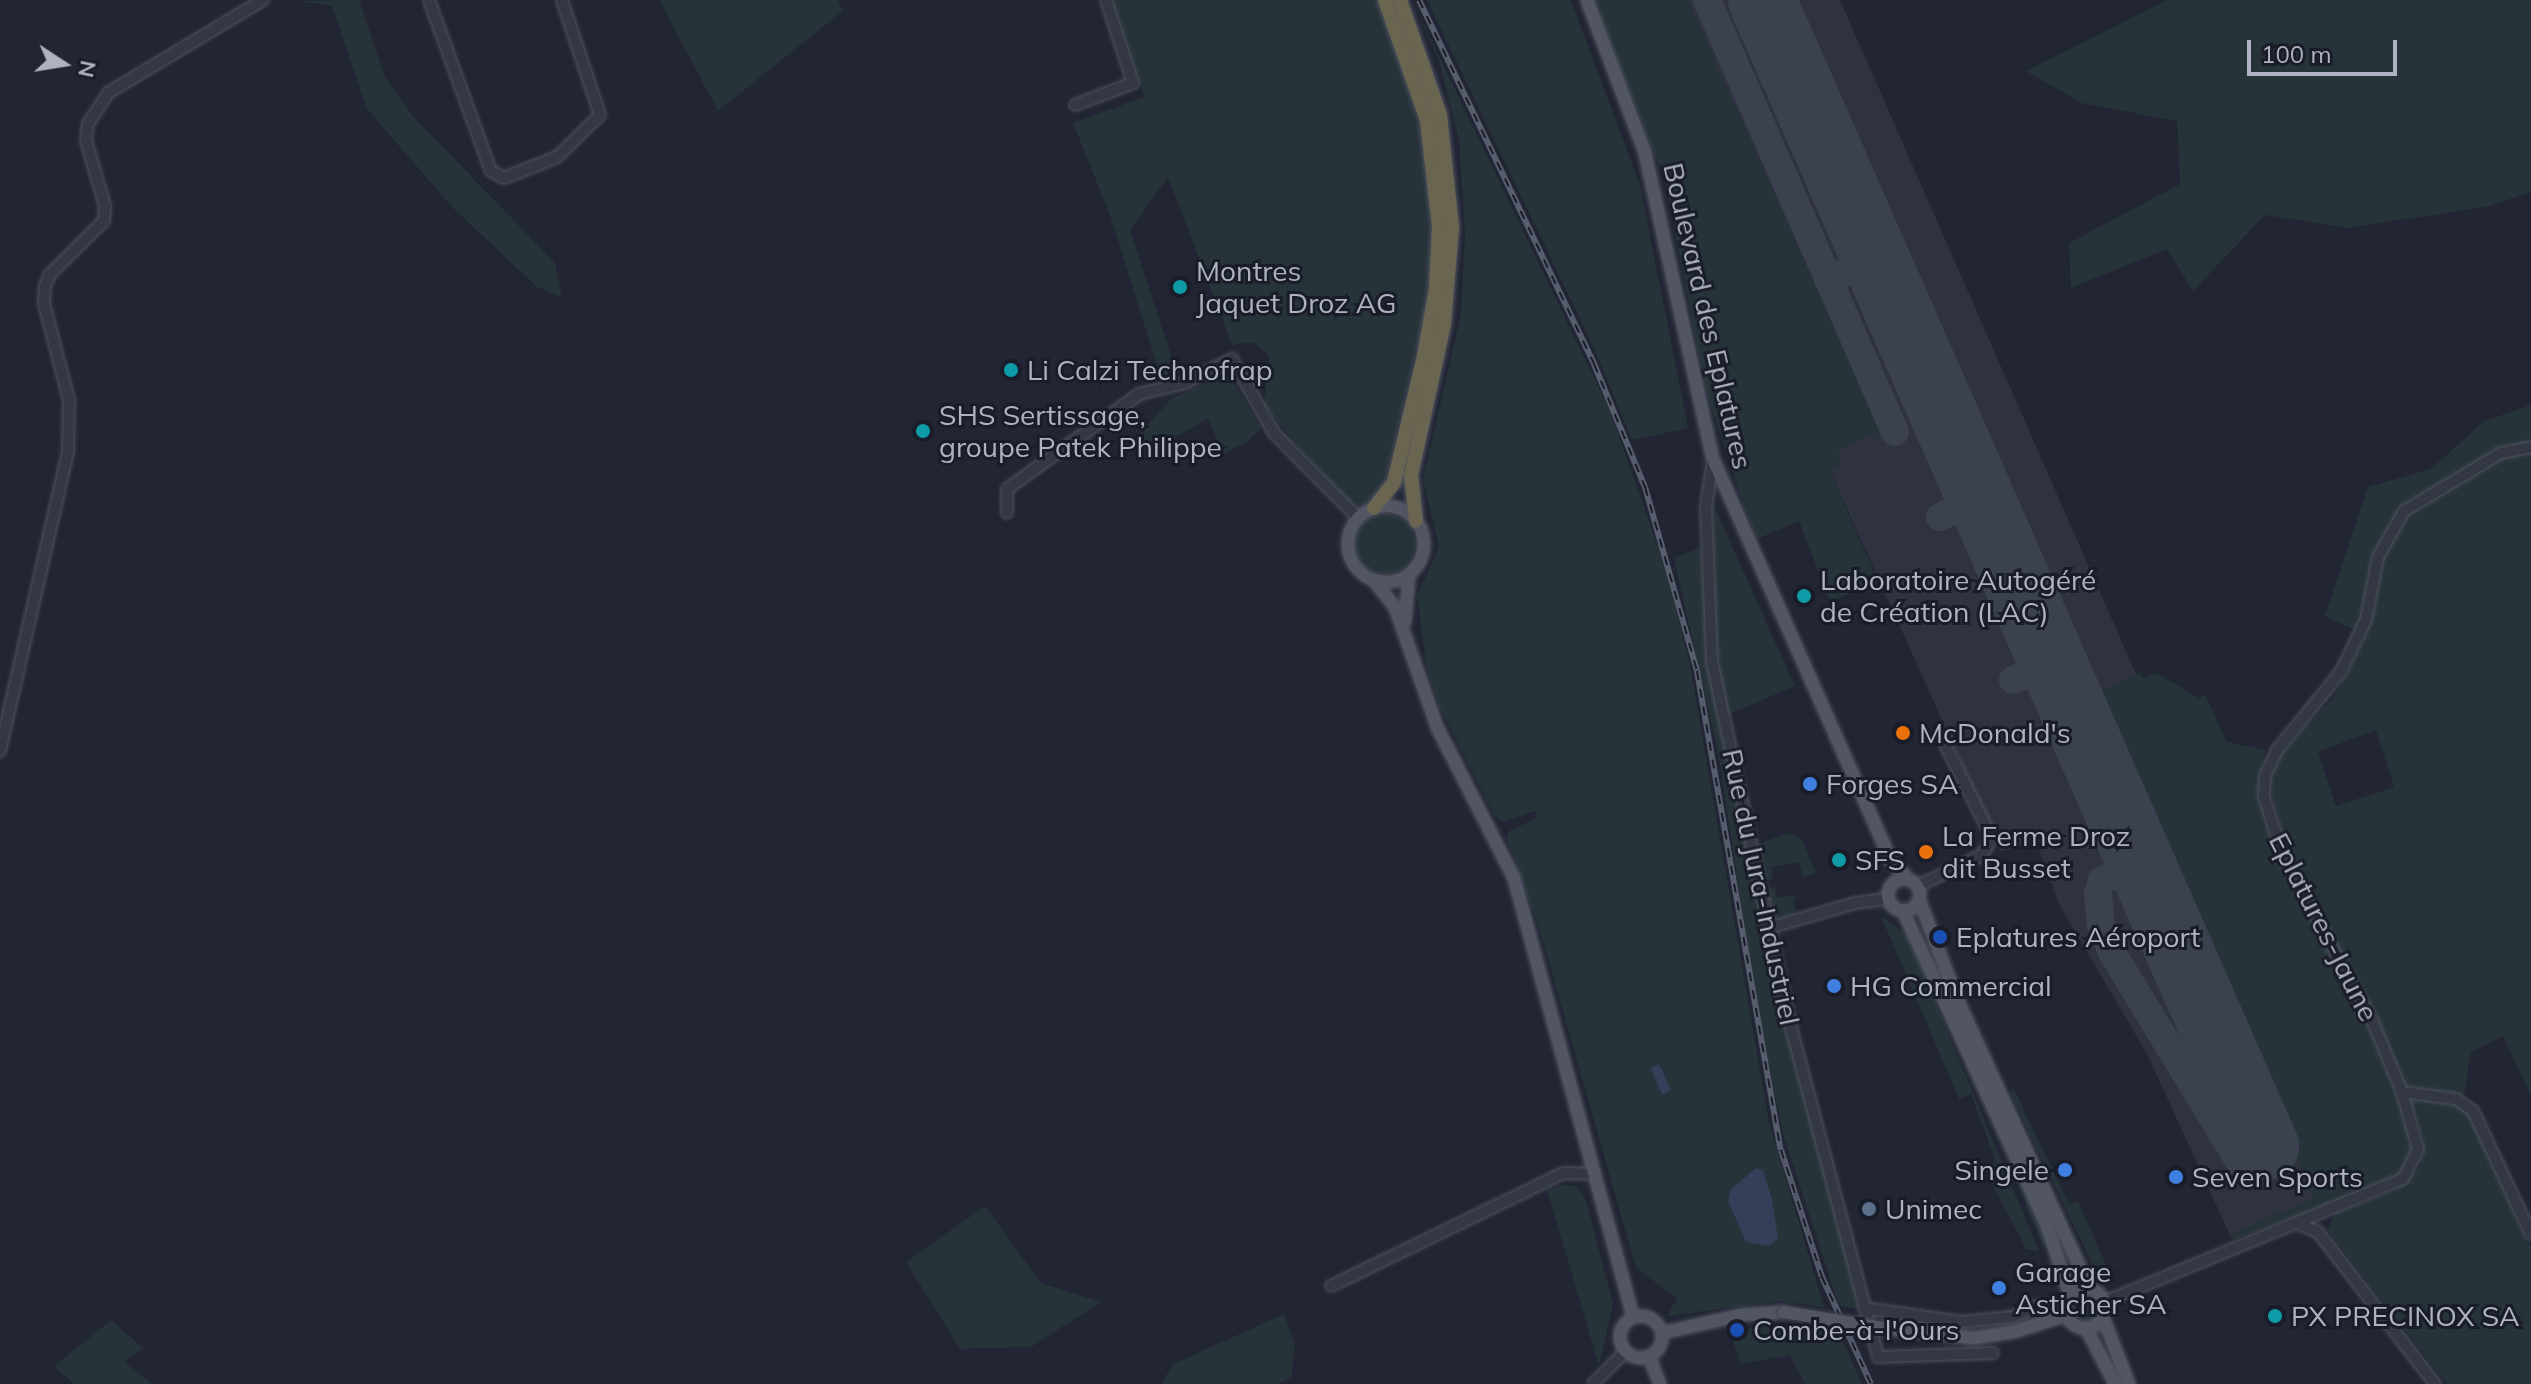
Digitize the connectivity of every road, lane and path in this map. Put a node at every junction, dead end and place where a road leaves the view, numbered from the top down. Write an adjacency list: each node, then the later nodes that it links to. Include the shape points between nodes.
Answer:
1 (263, 0): 19 (street, via 108,93 88,124 86,140 105,206 104,221 50,274 45,286 44,303 69,400 68,452)
2 (429, 0): 3 (street, via 491,171 504,178 557,157 600,115)
3 (562, 0)
4 (1106, 0): 8 (street, via 1133,83)
5 (1385, 0): 11 (highway, via 1408,53 1427,120 1439,238 1431,320 1397,471)
6 (1400, 0): 14 (highway, via 1440,115 1452,214 1444,324 1411,475)
7 (1587, 0): 10 (main road, Boulevard des Eplatures, via 1645,153)
8 (1075, 105)
9 (2531, 447): 26 (street, Eplatures-Jaune, via 2501,453 2404,511 2378,557 2366,620 2340,673 2277,750 2265,776 2264,796 2283,857 2372,1020)
10 (1713, 459): 20 (main road, Boulevard des Eplatures); 25 (street, Rue du Jura-Industriel, via 1706,507 1712,662)
11 (1374, 508): 13 (main road); 14 (main road, via 1393,507)
12 (1007, 513): 13 (street, via 1007,489 1139,394 1185,383 1232,359 1274,433)
13 (1358, 518): 16 (main road, via 1349,535 1349,554 1358,570)
14 (1416, 521): 15 (main road, via 1424,545)
15 (1409, 574): 16 (main road, via 1392,582); 17 (main road)
16 (1374, 581): 17 (main road, via 1390,598)
17 (1404, 629): 27 (main road, via 1437,727 1520,896)
18 (1946, 746): 22 (street, via 1992,838 1982,855)
19 (0, 751)
20 (1890, 859): 21 (main road, Boulevard des Eplatures); 22 (main road, Boulevard des Eplatures)
21 (1891, 885): 22 (main road); 23 (main road, Boulevard des Eplatures)
22 (1915, 888): 24 (main road); 31 (main road, Boulevard des Eplatures, via 1959,1003)
23 (1888, 899): 24 (main road); 25 (street)
24 (1903, 911): 32 (main road, via 2034,1195)
25 (1769, 928): 35 (street, Rue du Jura-Industriel)
26 (2402, 1092): 28 (street, Eplatures-Jaune, via 2418,1139 2409,1172 2397,1183); 29 (street, via 2456,1099 2473,1111)
27 (1594, 1174): 30 (street, via 1571,1170 1556,1176); 37 (main road)
28 (2299, 1224): 33 (street, Eplatures-Jaune); 48 (street, via 2318,1232)
29 (2531, 1234)
30 (1331, 1286)
31 (2090, 1289): 32 (main road); 33 (main road)
32 (2070, 1295): 36 (main road)
33 (2104, 1302): 38 (main road)
34 (2039, 1305): 35 (street, via 2012,1317 1961,1322)
35 (1864, 1308): 42 (street, Rue du Jura-Industriel, via 1878,1357)
36 (2067, 1315): 39 (main road); 40 (main road, bridge, via 2007,1334 1945,1337 1784,1312 1741,1315)
37 (1633, 1317): 40 (main road, via 1652,1318); 41 (main road, via 1620,1335)
38 (2103, 1317): 39 (main road); 47 (main road)
39 (2086, 1328): 46 (main road)
40 (1662, 1333): 43 (main road, via 1659,1347)
41 (1626, 1351): 43 (main road); 44 (street)
42 (1993, 1353)
43 (1649, 1356): 45 (main road)
44 (1593, 1384)
45 (1660, 1384)
46 (2115, 1384)
47 (2129, 1384)
48 (2435, 1384)

